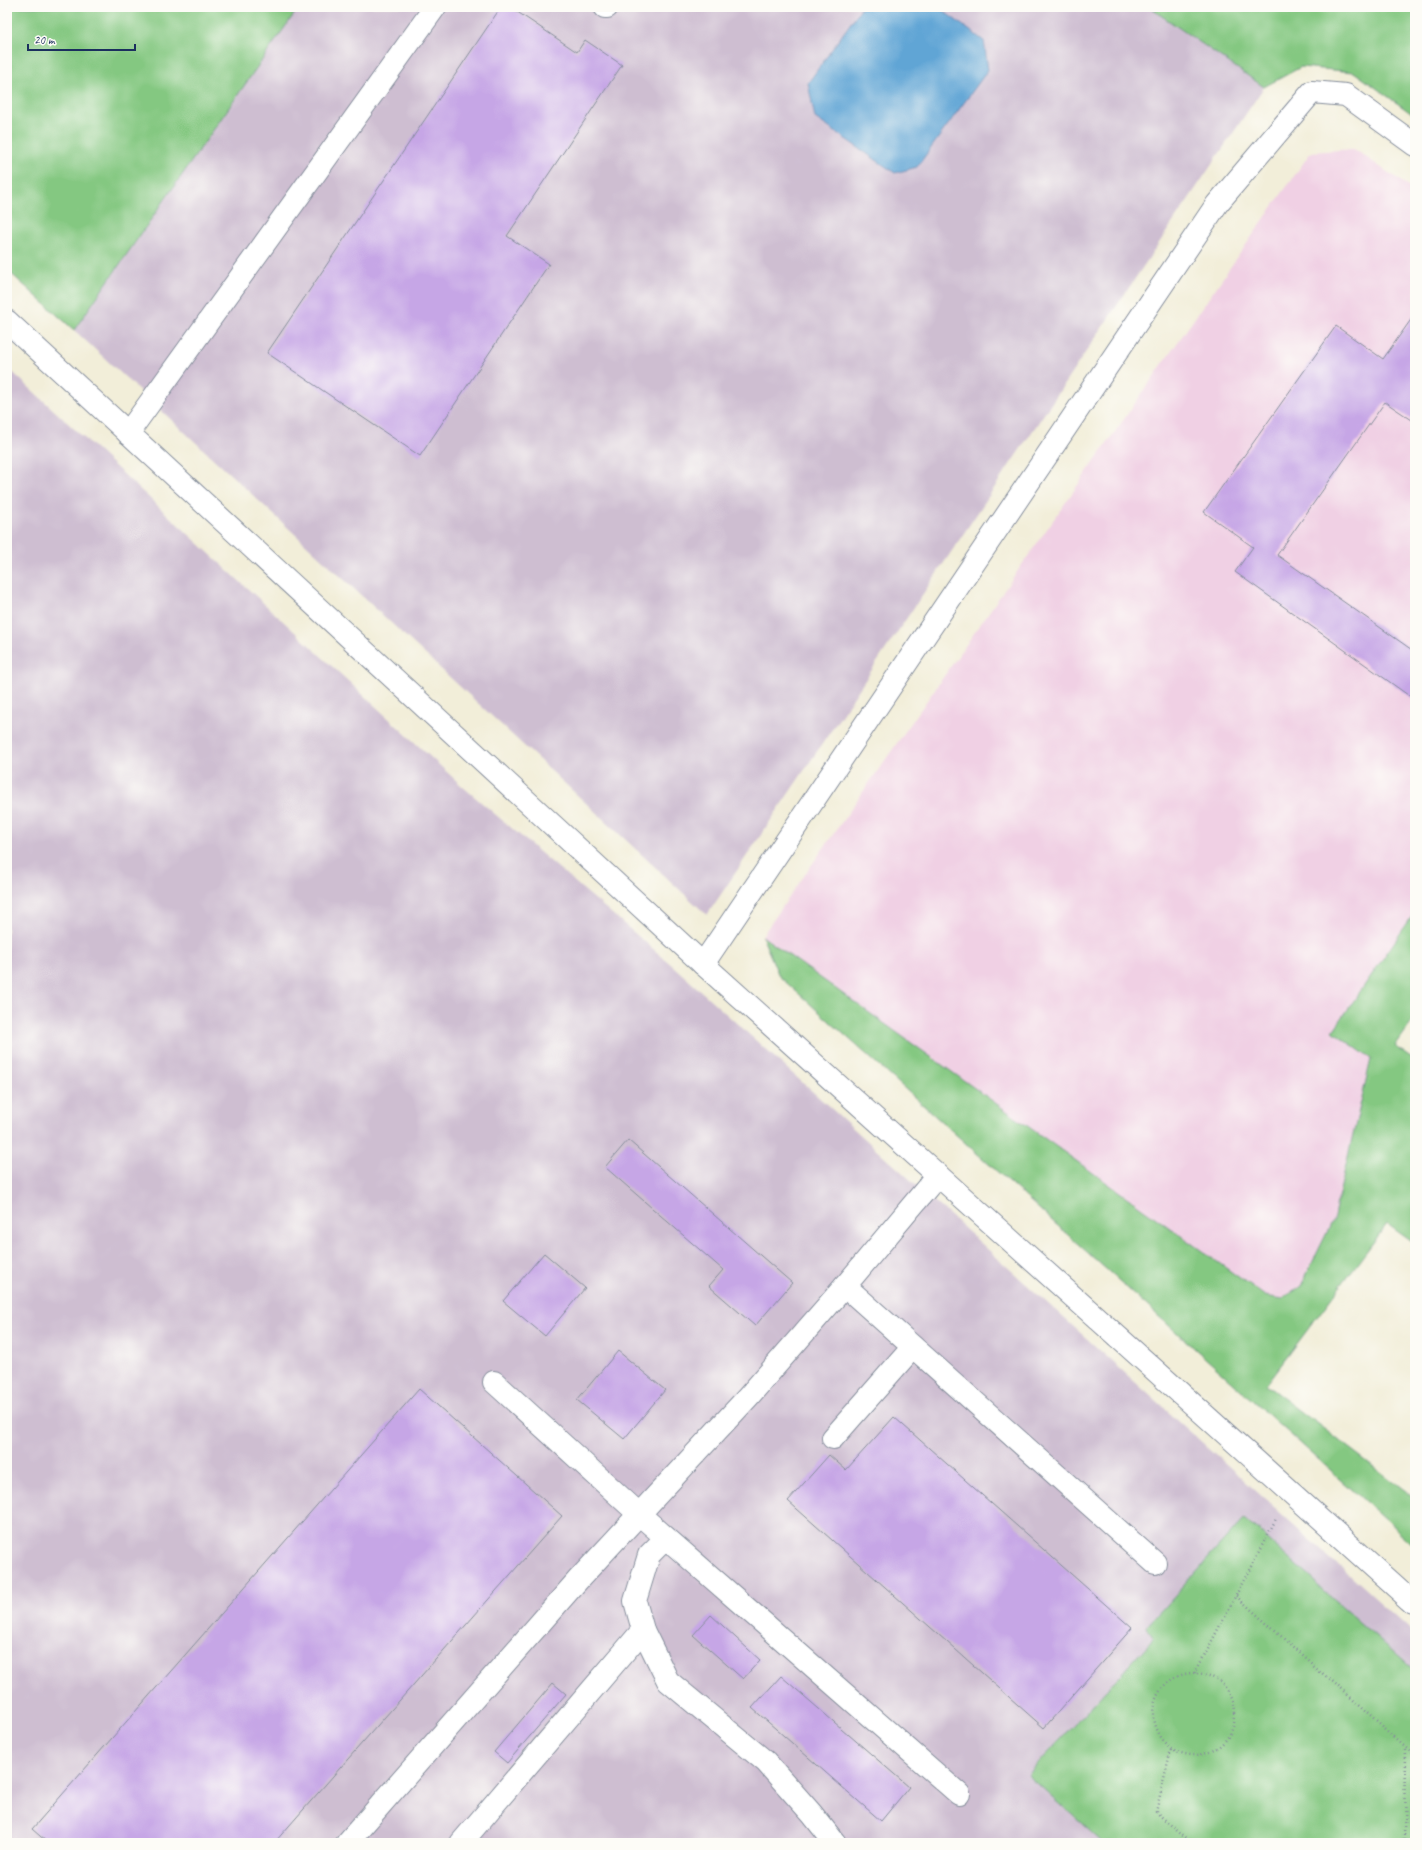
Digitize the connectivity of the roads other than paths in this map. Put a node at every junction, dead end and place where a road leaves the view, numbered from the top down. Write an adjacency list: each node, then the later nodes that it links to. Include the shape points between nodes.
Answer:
1 (435, 7): 4 (lane)
2 (1415, 145): 5 (lane, via 1346,95 1312,92 1217,204)
3 (7, 322): 4 (lane)
4 (128, 433): 5 (lane)
5 (703, 964): 6 (lane)
6 (938, 1176): 7 (lane); 14 (lane)
7 (845, 1286): 8 (lane); 11 (lane, via 748,1397)
8 (913, 1347): 10 (lane); 13 (lane)
9 (494, 1382): 11 (lane)
10 (833, 1438)
11 (638, 1514): 12 (lane); 17 (lane)
12 (666, 1538): 15 (lane, via 649,1555 635,1601); 16 (lane)
13 (1155, 1563)
14 (1415, 1604)
15 (643, 1630): 18 (lane); 19 (lane, via 668,1681 766,1762)
16 (959, 1794)
17 (347, 1843)
18 (461, 1843)
19 (835, 1843)

